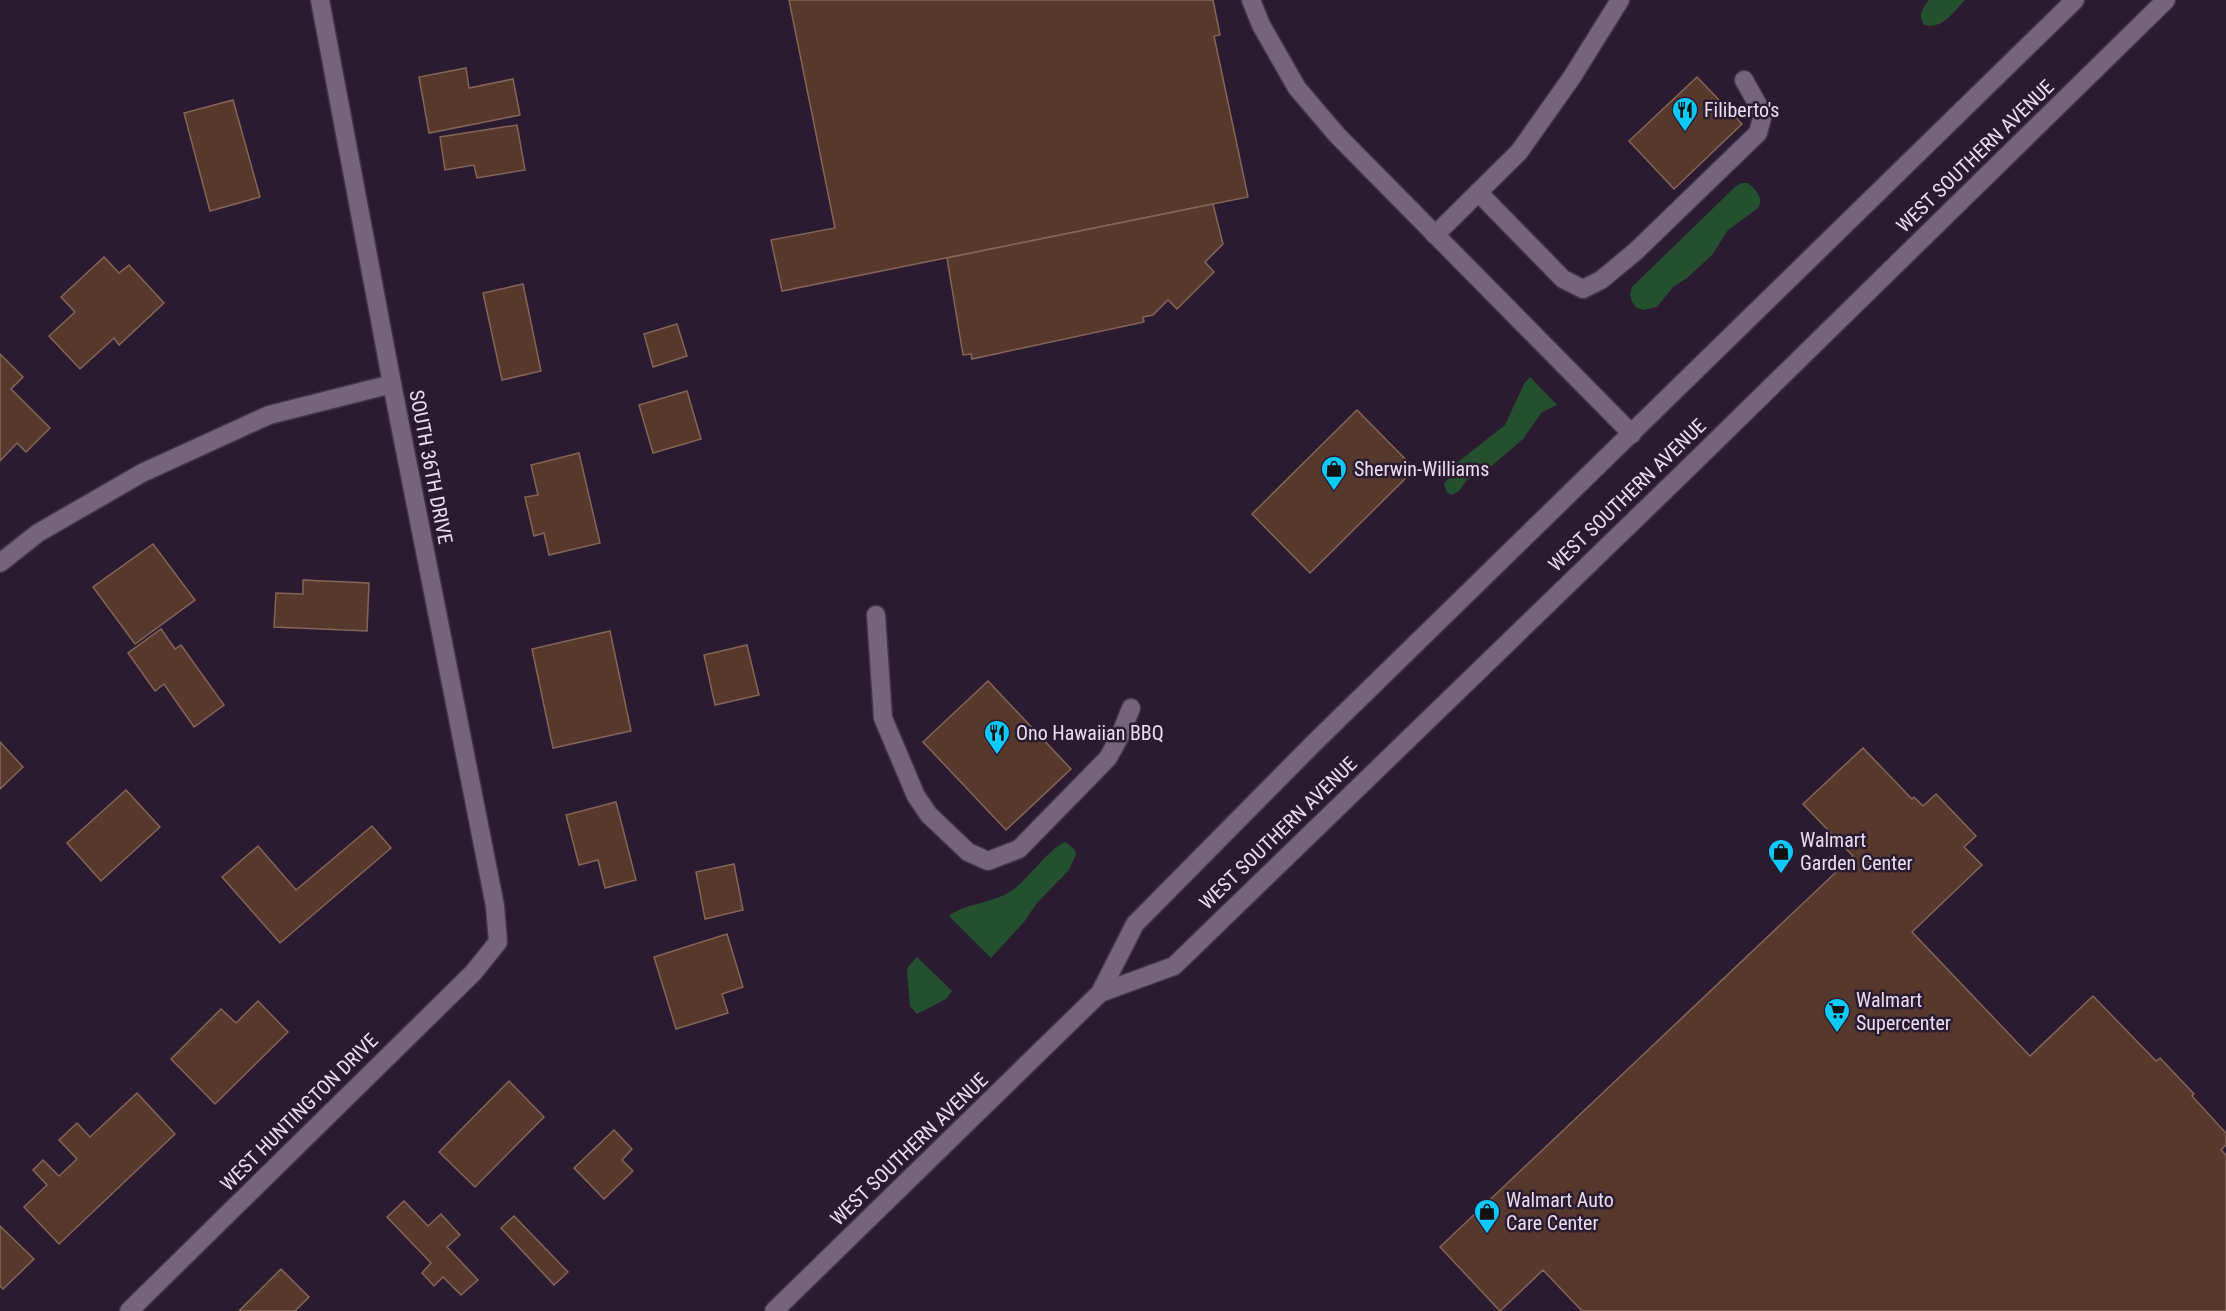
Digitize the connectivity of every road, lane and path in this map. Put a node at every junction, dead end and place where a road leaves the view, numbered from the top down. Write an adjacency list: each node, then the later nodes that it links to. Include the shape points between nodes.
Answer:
1 (320, 0): 9 (main road, SOUTH 36TH DRIVE)
2 (1251, 0): 8 (main road, via 1297,88 1337,135)
3 (1620, 0): 7 (main road, via 1525,143)
4 (2075, 0): 10 (main road, WEST SOUTHERN AVENUE)
5 (2166, 0): 15 (main road, WEST SOUTHERN AVENUE, via 1174,966)
6 (1744, 80): 7 (main road, via 1763,114 1758,133 1636,251 1601,280 1582,289 1563,279)
7 (1478, 192): 8 (main road)
8 (1435, 235): 10 (main road)
9 (392, 384): 11 (main road, via 269,415 152,468 38,533); 14 (main road, SOUTH 36TH DRIVE, via 495,906)
10 (1632, 434): 15 (main road, WEST SOUTHERN AVENUE, via 1315,742 1135,924)
11 (0, 563)
12 (876, 615): 13 (main road, via 883,718 916,796 929,815 968,852 988,861 1018,849 1108,758)
13 (1131, 708)
14 (498, 942): 16 (main road, WEST HUNTINGTON DRIVE, via 472,974)
15 (1100, 993): 17 (main road, WEST SOUTHERN AVENUE)
16 (129, 1311)
17 (774, 1311)

